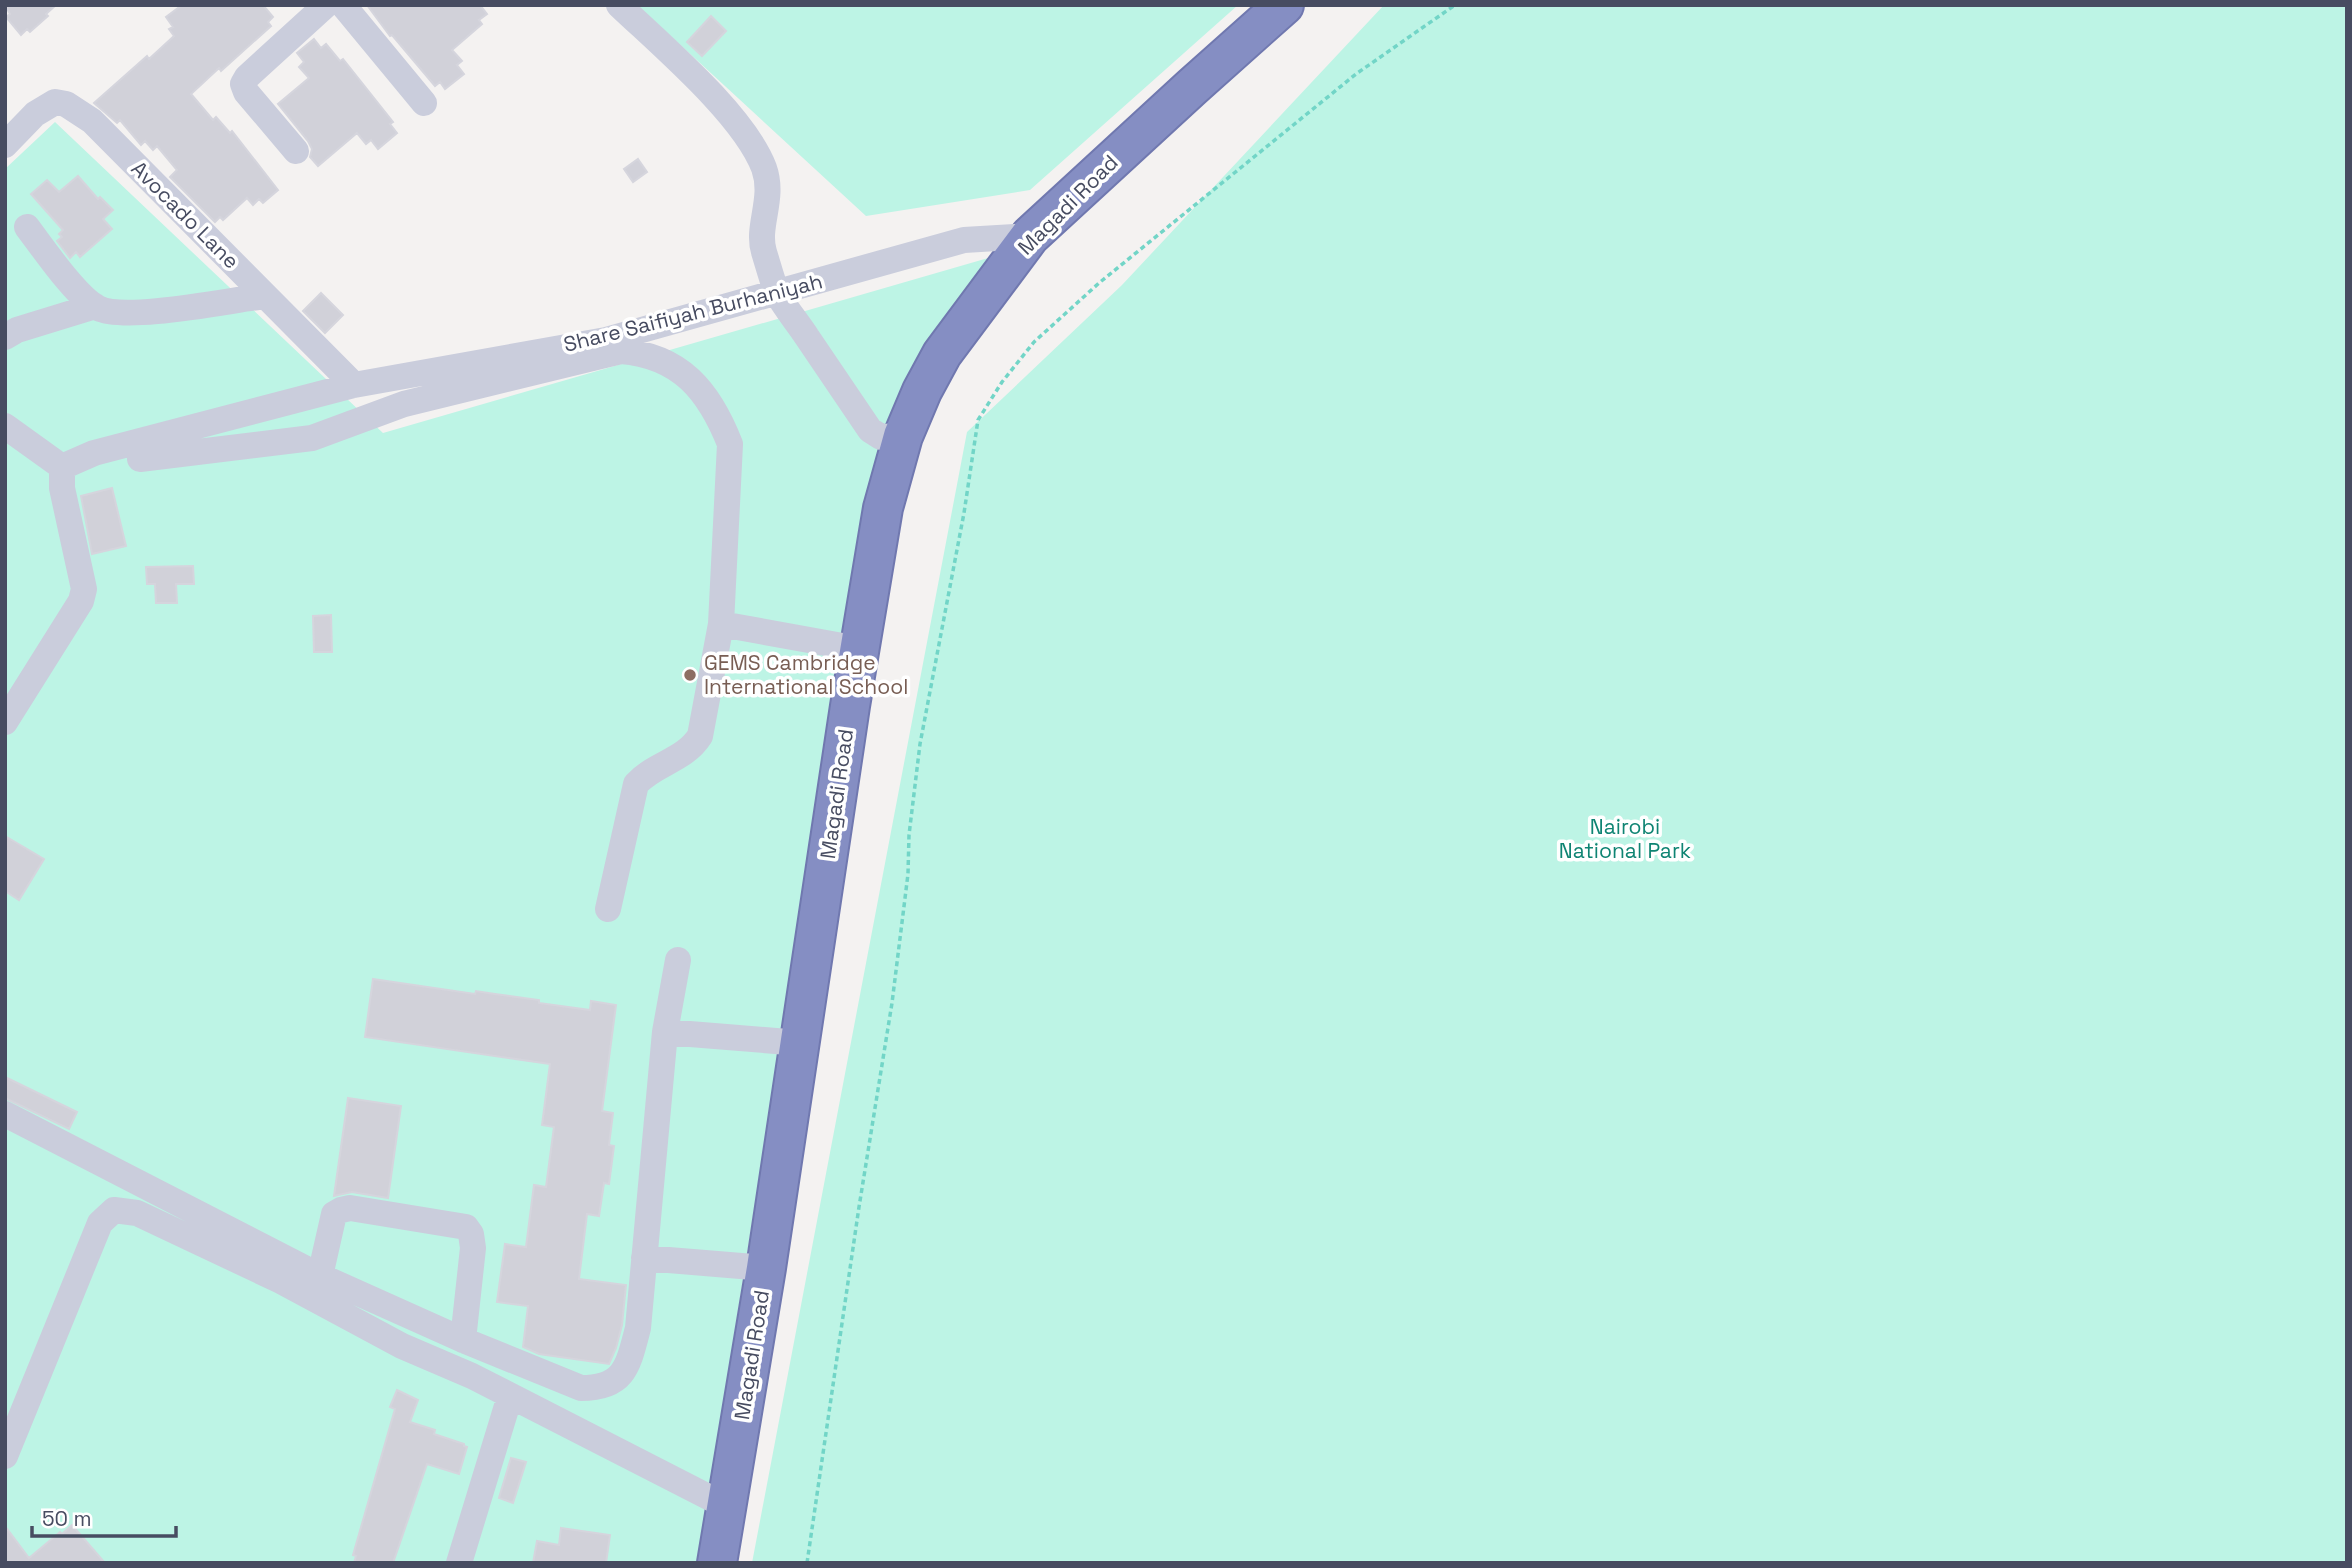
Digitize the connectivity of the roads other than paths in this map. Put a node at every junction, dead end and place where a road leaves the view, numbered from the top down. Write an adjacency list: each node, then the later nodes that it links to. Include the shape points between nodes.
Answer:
1 (326, 5): 7 (street, via 243,84)
2 (343, 5): 5 (street)
3 (619, 5): 10 (street, via 732,117 754,149 768,186 762,239)
4 (1284, 5): 9 (highway, Magadi Road)
5 (424, 103)
6 (5, 145): 11 (street, Avocado Lane, via 35,114 55,102 66,104 92,121)
7 (296, 151)
8 (27, 228): 12 (street)
9 (1030, 236): 10 (street, Share Saifiyah Burhaniyah, via 964,240); 16 (highway, Magadi Road, via 942,354)
10 (778, 294): 14 (street, Share Saifiyah Burhaniyah, via 606,340); 16 (street, via 870,430 881,437)
11 (265, 296): 12 (street, via 141,314); 14 (street, Avocado Lane)
12 (95, 306): 13 (street)
13 (5, 337)
14 (354, 385): 18 (street, Share Saifiyah Burhaniyah, via 94,453)
15 (5, 426): 18 (street)
16 (903, 436): 20 (highway, Magadi Road, via 883,508)
17 (140, 459): 19 (street, via 312,438 404,404 621,351 645,353 685,375 707,399 730,444)
18 (62, 467): 21 (street, via 62,488 84,589 81,601)
19 (721, 624): 20 (street); 22 (street, via 700,736 694,746 636,784)
20 (859, 649): 25 (highway, Magadi Road)
21 (6, 718)
22 (608, 909)
23 (678, 960): 24 (street)
24 (665, 1032): 25 (street); 27 (street)
25 (800, 1043): 28 (highway, Magadi Road)
26 (5, 1114): 29 (street)
27 (644, 1258): 28 (street); 30 (street, via 638,1328 629,1363 607,1386 581,1388)
28 (766, 1268): 33 (highway, Magadi Road)
29 (320, 1276): 30 (street); 30 (street, via 334,1214 346,1208 466,1227 473,1248)
30 (463, 1340)
31 (510, 1396): 32 (street, via 402,1346 281,1281 136,1213 114,1210 100,1223); 33 (street); 34 (street)
32 (5, 1456)
33 (726, 1506): 35 (highway, Magadi Road)
34 (459, 1563)
35 (717, 1563)

